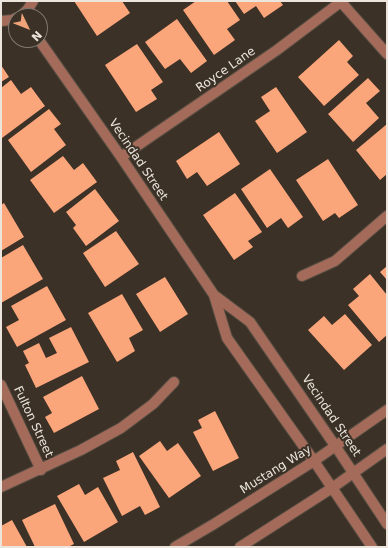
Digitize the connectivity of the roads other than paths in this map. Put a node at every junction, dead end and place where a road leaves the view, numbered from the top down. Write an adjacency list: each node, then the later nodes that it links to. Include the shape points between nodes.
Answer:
1 (342, 2): 3 (street); 4 (street, Royce Lane, via 235,80)
2 (45, 48): 4 (street, Vecindad Street)
3 (387, 54)
4 (121, 157): 7 (street, Vecindad Street)
5 (387, 216): 6 (street, via 336,261)
6 (302, 276)
7 (214, 295): 11 (street, Vecindad Street, via 250,322); 13 (street, Vecindad Street, via 227,338)
8 (174, 382): 14 (street, via 122,428)
9 (1, 385): 14 (street, Fulton Street)
10 (387, 410): 11 (street, Mustang Way)
11 (336, 447): 13 (street, Mustang Way); 15 (street, Vecindad Street)
12 (387, 449): 15 (street)
13 (314, 461): 17 (street, Vecindad Street); 19 (street, Mustang Way)
14 (41, 470): 16 (street)
15 (354, 473): 17 (street); 18 (street, Vecindad Street)
16 (1, 488)
17 (332, 488): 20 (street); 21 (street, Vecindad Street)
18 (387, 524)
19 (175, 547)
20 (240, 547)
21 (372, 547)

